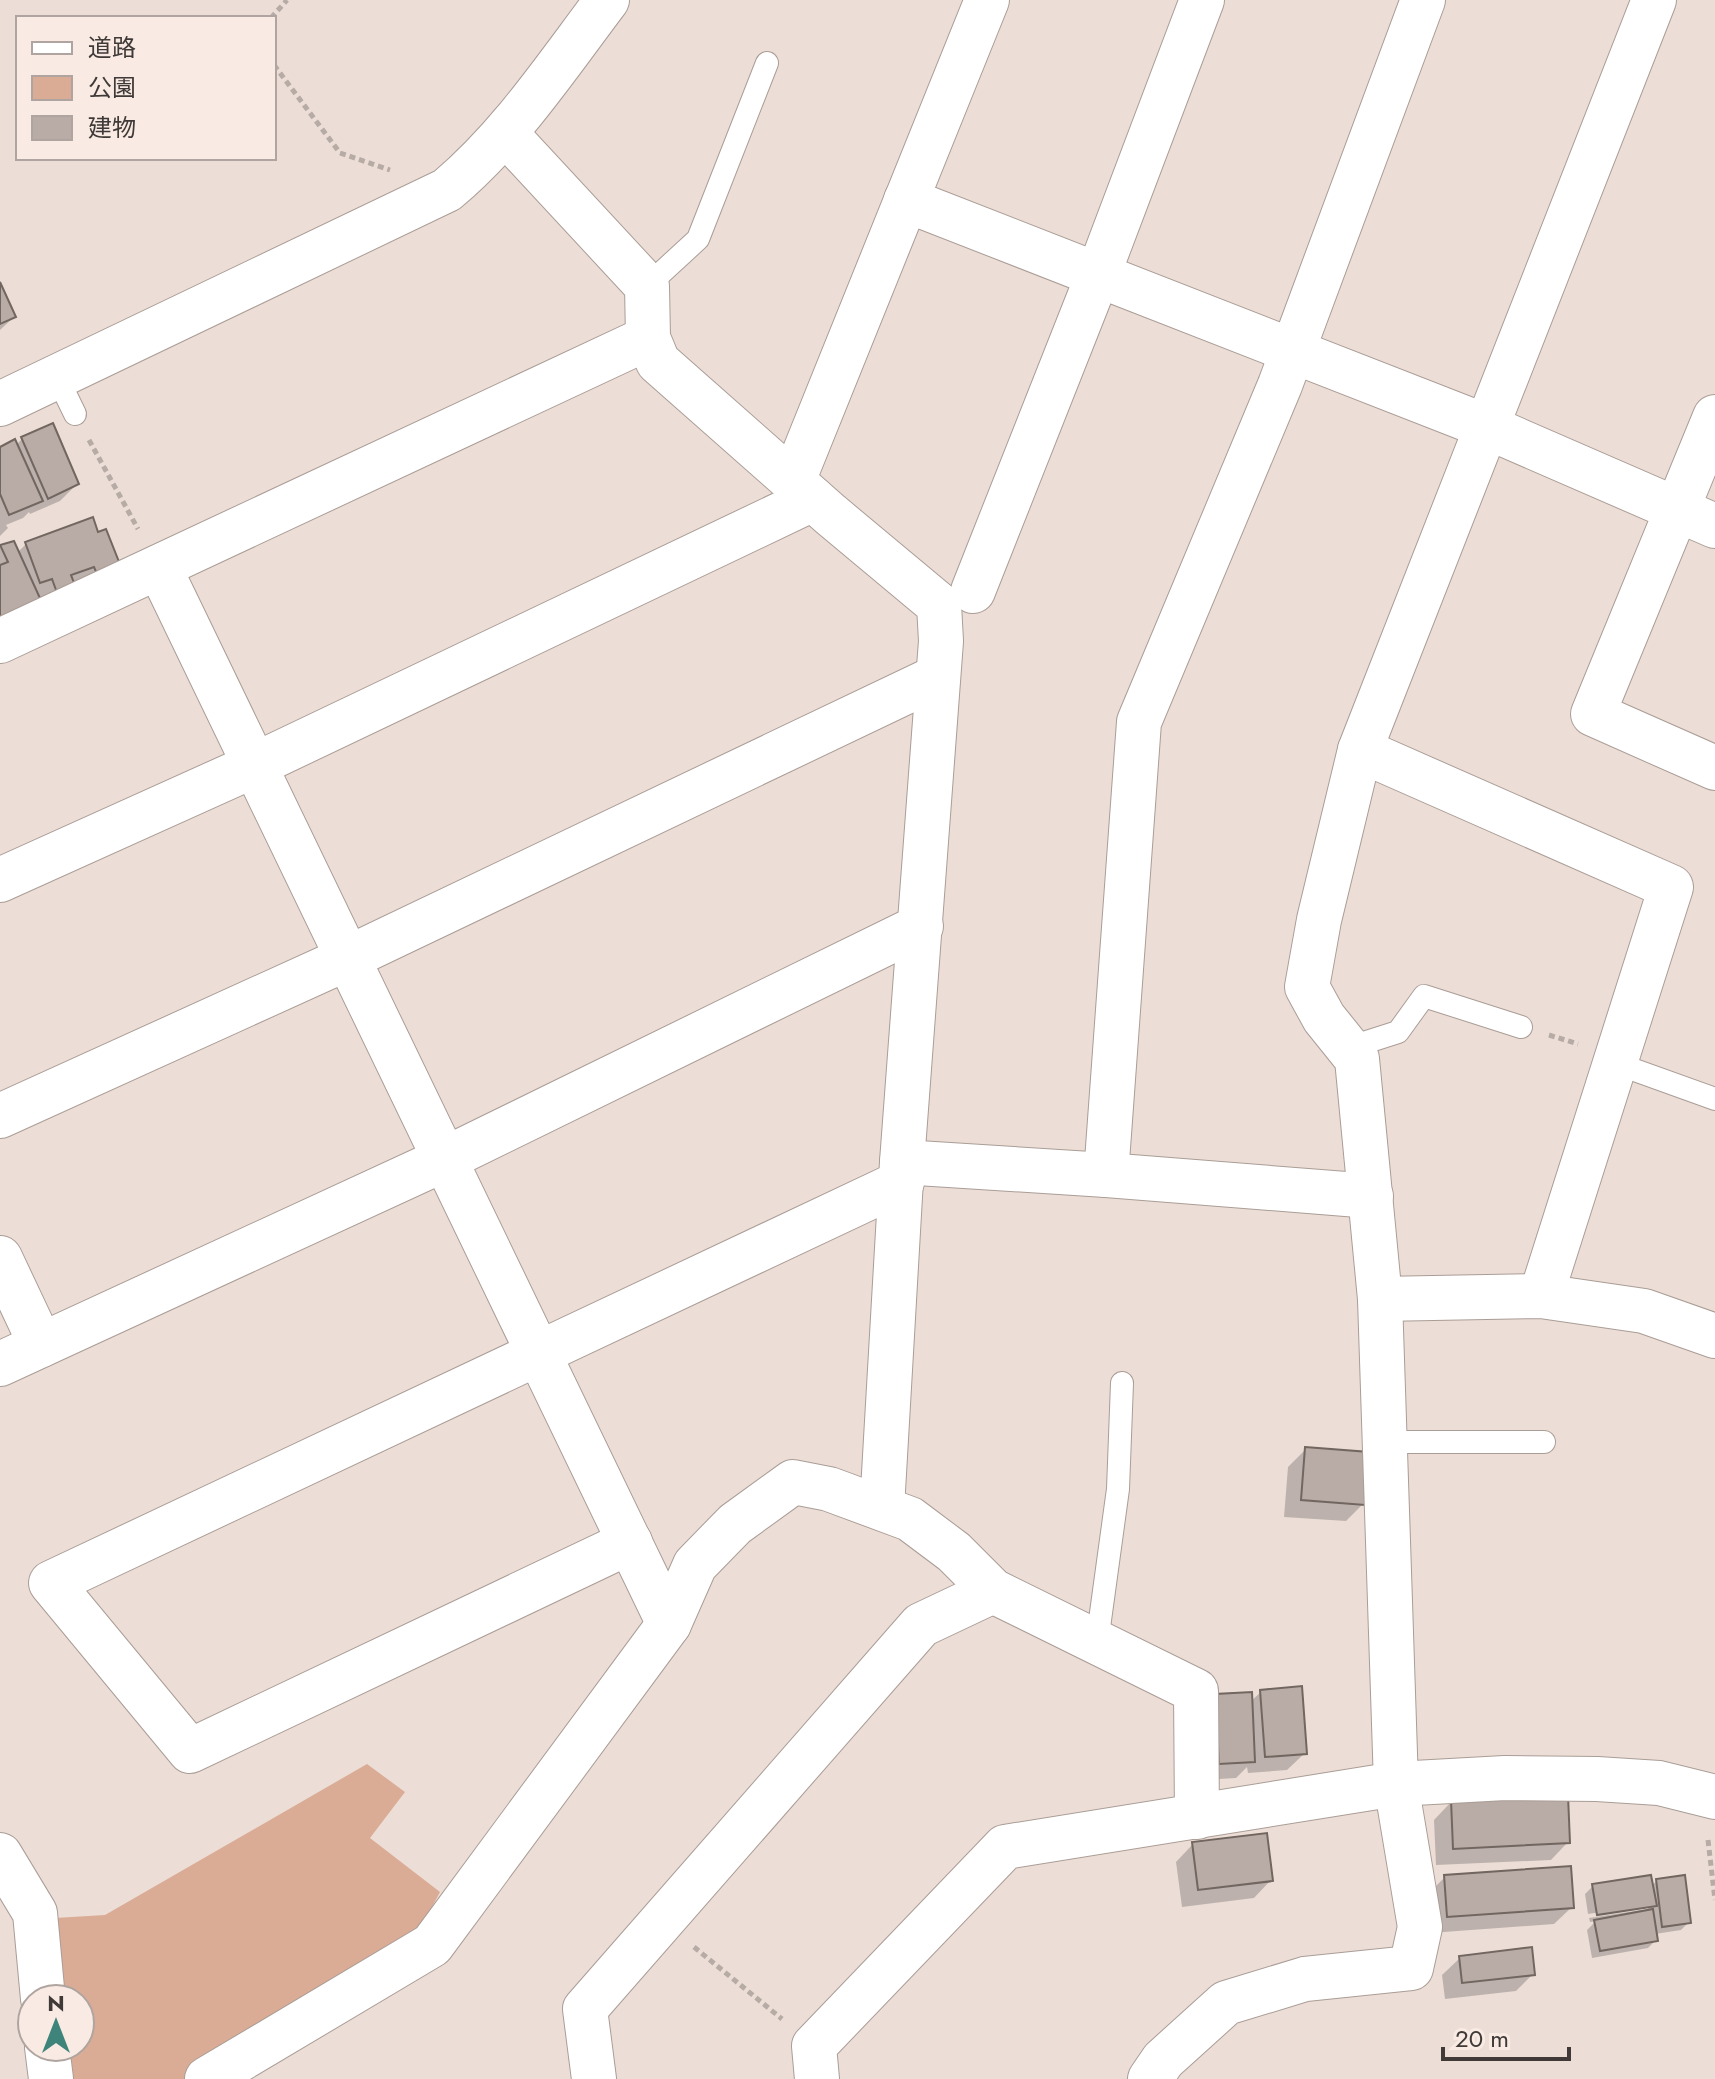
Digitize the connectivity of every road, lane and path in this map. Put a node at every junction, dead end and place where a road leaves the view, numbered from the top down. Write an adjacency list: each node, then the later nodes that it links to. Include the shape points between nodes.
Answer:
1 (287, 0): 7 (path)
2 (607, 0): 10 (street)
3 (987, 0): 12 (street)
4 (1202, 0): 13 (street)
5 (1423, 0): 16 (street)
6 (1654, 0): 20 (street)
7 (273, 16)
8 (767, 63): 14 (lane, via 698,239)
9 (276, 68): 11 (path, via 340,153)
10 (506, 134): 11 (street); 14 (street)
11 (447, 190): 17 (street)
12 (906, 200): 13 (street); 21 (street)
13 (1098, 275): 16 (street); 24 (street)
14 (647, 286): 15 (street)
15 (648, 338): 21 (street, via 658,362); 23 (street)
16 (1293, 352): 20 (street); 39 (street, via 1139,722)
17 (66, 396): 18 (street); 23 (path)
18 (0, 404)
19 (1715, 417): 22 (street)
20 (1485, 426): 22 (street); 26 (street)
21 (803, 490): 24 (street, via 939,605); 27 (street)
22 (1696, 518): 28 (street, via 1593,714)
23 (156, 562): 25 (street); 27 (street)
24 (953, 634): 30 (street); 31 (street)
25 (0, 641)
26 (1360, 750): 33 (street, via 1307,987); 34 (street, via 1671,887)
27 (255, 765): 29 (street); 31 (street)
28 (1715, 768)
29 (0, 880)
30 (921, 926): 37 (street); 38 (street)
31 (348, 958): 36 (street); 37 (street)
32 (1521, 1027): 33 (lane, via 1424,996 1398,1032); 34 (path)
33 (1348, 1048): 40 (street, via 1357,1059)
34 (1616, 1060): 35 (lane); 42 (street)
35 (1715, 1099)
36 (0, 1116)
37 (445, 1159): 45 (street); 46 (street)
38 (902, 1172): 39 (street); 46 (street); 51 (street)
39 (1106, 1175): 40 (street)
40 (1371, 1196): 43 (street)
41 (0, 1258): 45 (street)
42 (1541, 1296): 43 (street); 44 (street, via 1644,1311)
43 (1380, 1299): 49 (street)
44 (1715, 1336)
45 (41, 1345): 47 (street)
46 (539, 1353): 52 (street); 52 (street, via 51,1583 190,1751)
47 (0, 1364)
48 (1122, 1383): 55 (lane, via 1118,1489)
49 (1385, 1442): 50 (lane); 56 (street)
50 (1544, 1442)
51 (882, 1508): 53 (street, via 921,1527); 54 (street, via 793,1482 735,1524 695,1565)
52 (630, 1542): 54 (street)
53 (993, 1591): 55 (street); 61 (street, via 921,1625)
54 (669, 1624): 64 (street, via 432,1945)
55 (1097, 1642): 58 (street, via 1196,1691)
56 (1396, 1784): 57 (street, via 1597,1779 1659,1783); 58 (street); 66 (street, via 1420,1927 1411,1968 1305,1979 1226,2003 1163,2060)
57 (1709, 1794): 60 (path)
58 (1197, 1817): 63 (street, via 1005,1847)
59 (1, 1857): 62 (street, via 35,1913)
60 (1715, 1900)
61 (662, 1921): 63 (path); 65 (street, via 585,2009)
62 (42, 1983)
63 (805, 2049)
64 (207, 2079)
65 (594, 2079)
66 (1150, 2079)

